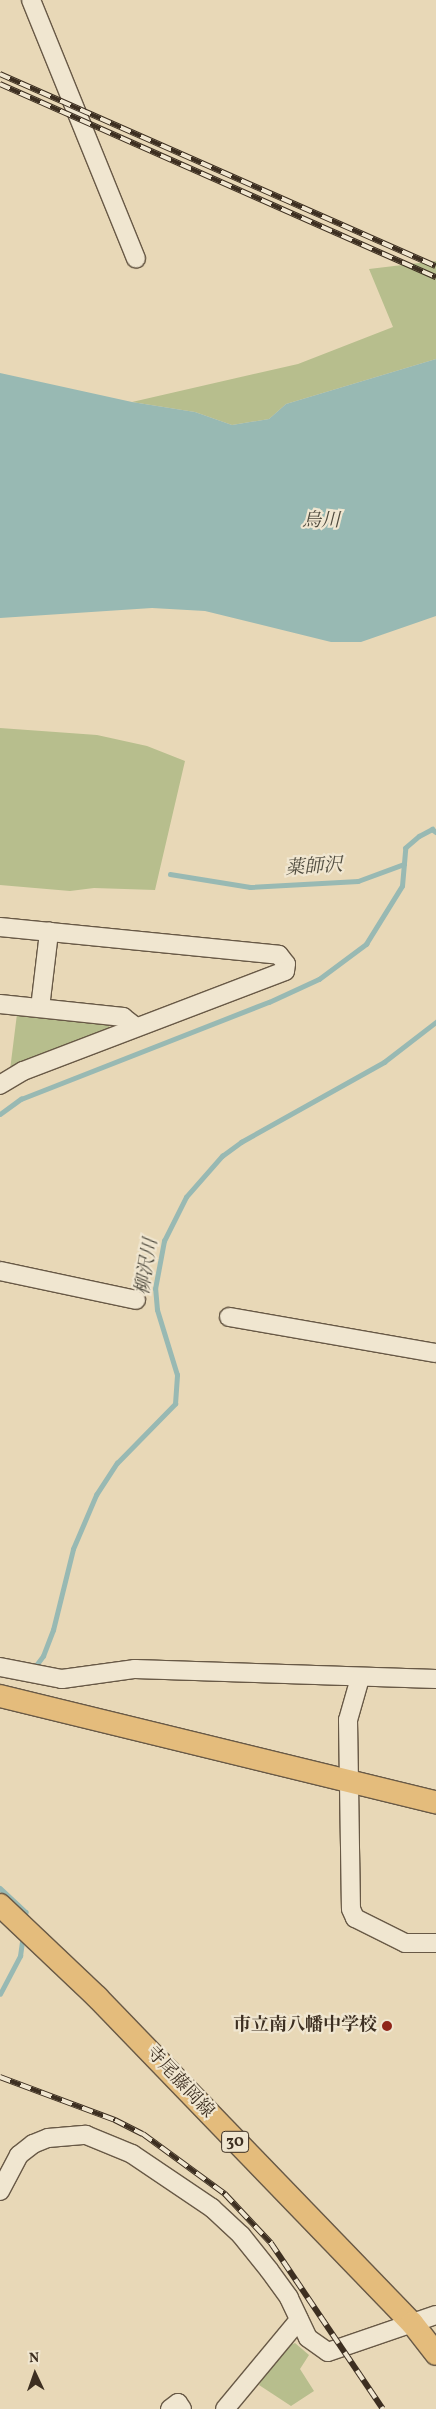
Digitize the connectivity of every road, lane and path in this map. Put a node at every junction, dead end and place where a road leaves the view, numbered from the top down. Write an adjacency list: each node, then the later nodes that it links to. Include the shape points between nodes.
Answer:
1 (30, 0): 2 (street)
2 (136, 258)
3 (0, 926): 4 (street)
4 (49, 932): 6 (street); 7 (street, via 279,955 284,959 285,971)
5 (0, 1004): 6 (street)
6 (40, 1008): 7 (street, via 123,1017)
7 (136, 1028): 8 (street, via 23,1071)
8 (0, 1085)
9 (0, 1271): 10 (street)
10 (136, 1300)
11 (229, 1317): 12 (street)
12 (436, 1353)
13 (0, 1668): 14 (street, via 62,1679 135,1669)
14 (360, 1678): 15 (street); 19 (street, via 348,1720)
15 (436, 1679)
16 (0, 1696): 18 (main road)
17 (0, 1704): 18 (main road)
18 (46, 1708): 19 (main road)
19 (348, 1782): 20 (main road); 22 (street, via 348,1896 355,1918 405,1944)
20 (436, 1802)
21 (16, 1919): 26 (main road, 寺尾藤岡線 / 30)
22 (436, 1943)
23 (0, 2191): 25 (street, via 19,2155 33,2144 68,2134 102,2140 148,2164 212,2208 241,2235 269,2270)
24 (436, 2315): 26 (street)
25 (299, 2320): 26 (street, via 308,2338 328,2352); 30 (street)
26 (412, 2323): 27 (main road, 寺尾藤岡線 / 30)
27 (436, 2354)
28 (170, 2409): 29 (street, via 178,2403)
29 (182, 2409)
30 (225, 2409)

